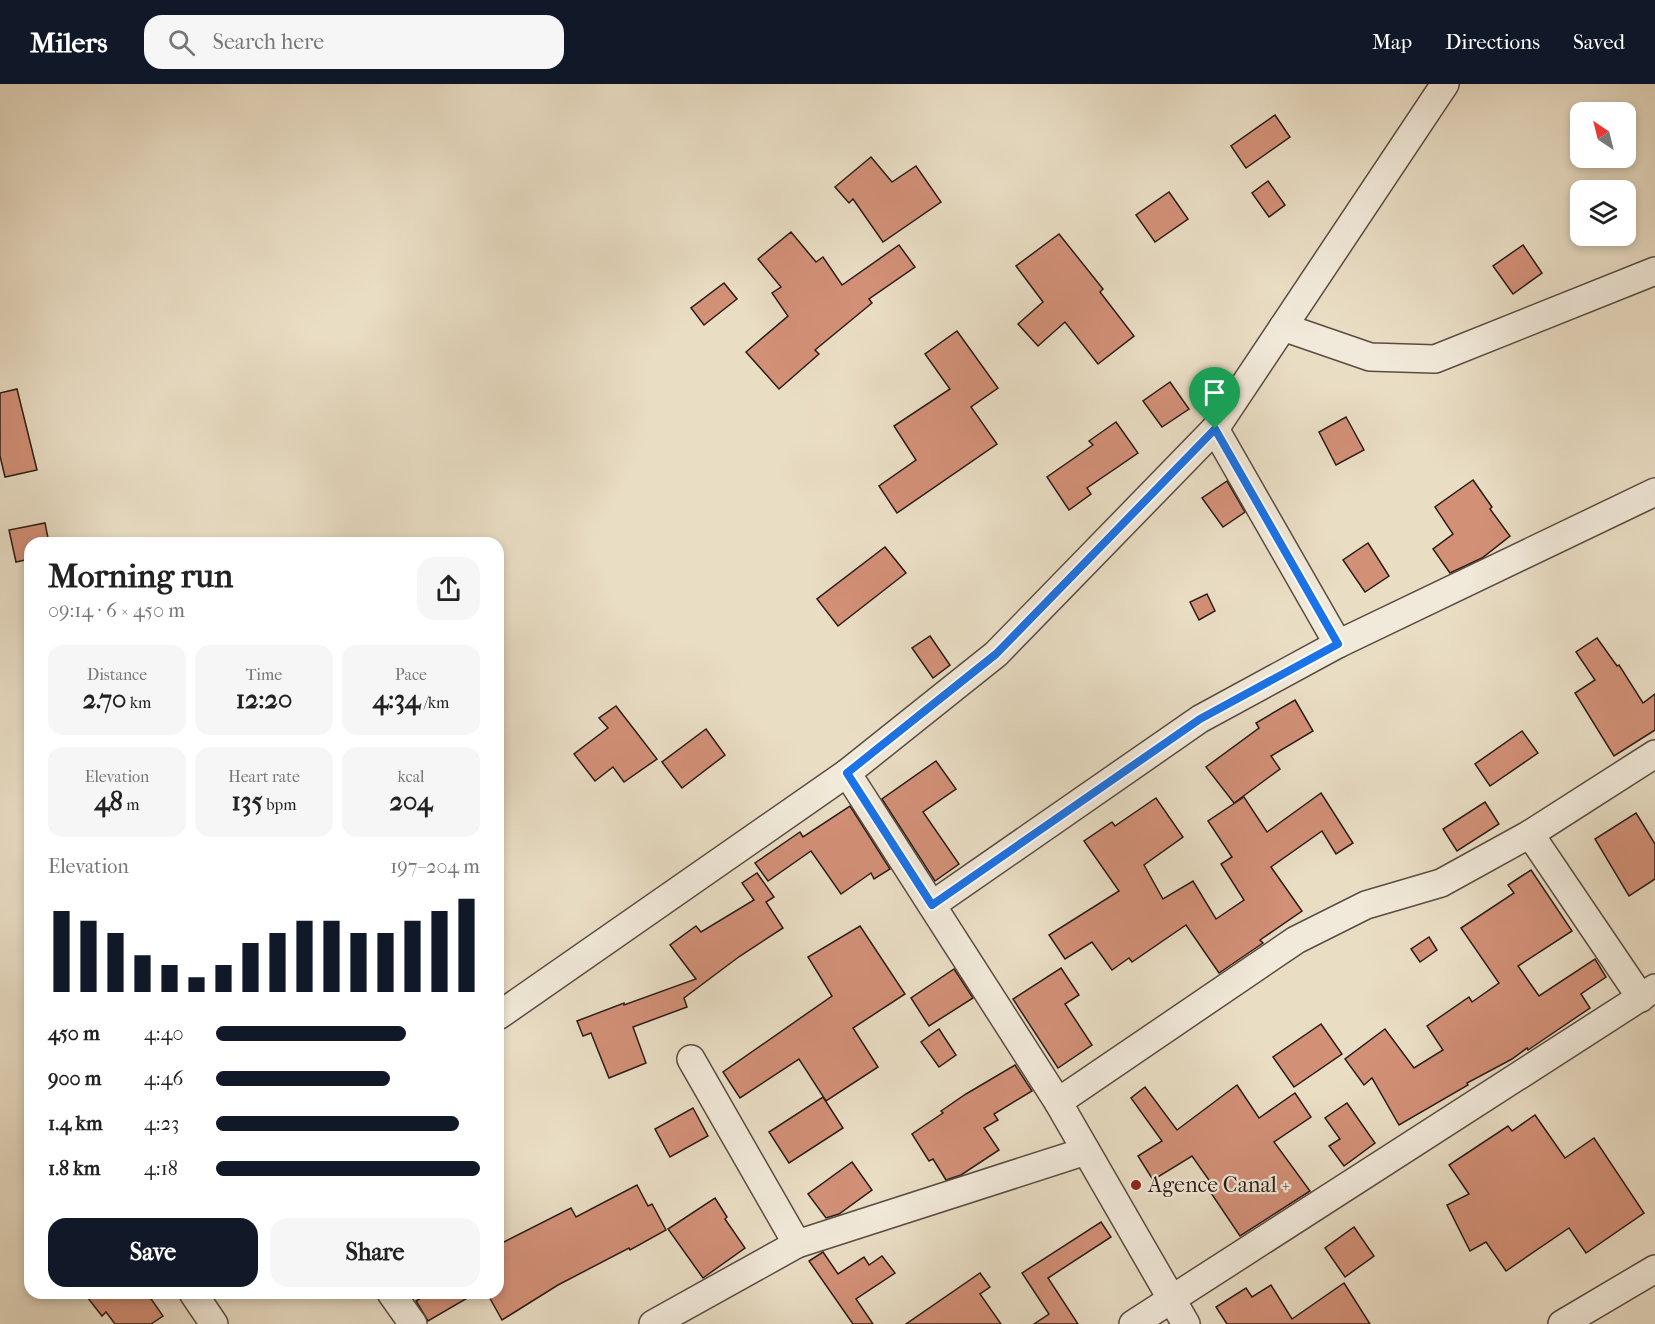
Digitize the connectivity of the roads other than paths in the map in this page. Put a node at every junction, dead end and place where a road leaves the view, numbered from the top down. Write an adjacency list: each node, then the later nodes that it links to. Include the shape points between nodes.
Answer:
1 (1444, 85): 3 (street)
2 (1655, 271): 3 (street, via 1435,359 1370,357)
3 (1283, 327): 4 (street)
4 (1215, 429): 6 (street); 8 (street, via 996,654)
5 (1655, 492): 6 (street)
6 (1338, 644): 10 (street, via 1200,719)
7 (1655, 754): 9 (street)
8 (847, 773): 10 (street); 12 (street)
9 (1530, 834): 11 (street); 14 (street, via 1441,883 1366,904 1296,940)
10 (932, 905): 14 (street)
11 (1648, 993): 18 (street)
12 (504, 1012)
13 (691, 1059): 16 (street)
14 (1058, 1102): 15 (street)
15 (1086, 1151): 16 (street); 18 (street)
16 (797, 1244): 23 (street)
17 (1655, 1269): 26 (street)
18 (1171, 1298): 24 (street); 25 (street)
19 (197, 1299): 21 (street)
20 (395, 1299): 22 (street)
21 (214, 1324)
22 (413, 1324)
23 (653, 1324)
24 (1133, 1324)
25 (1186, 1324)
26 (1562, 1324)

